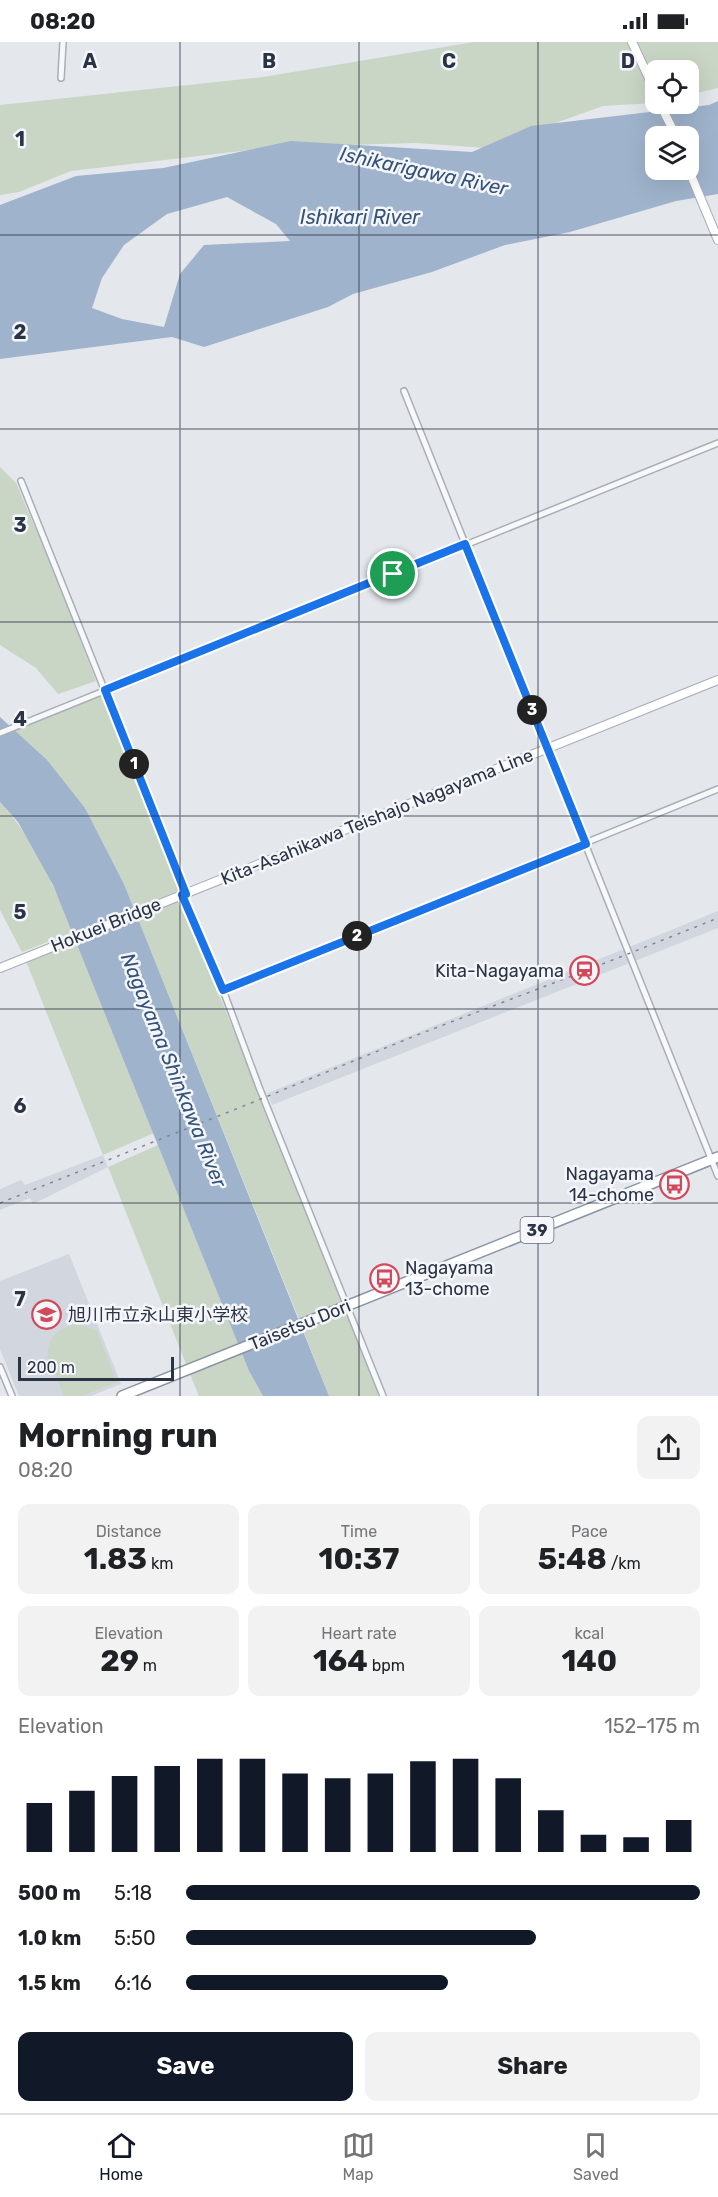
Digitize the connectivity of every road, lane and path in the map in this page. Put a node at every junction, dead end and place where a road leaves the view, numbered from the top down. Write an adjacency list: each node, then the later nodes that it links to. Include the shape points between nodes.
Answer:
1 (63, 42): 4 (street)
2 (632, 42): 3 (main road)
3 (645, 70)
4 (61, 78)
5 (693, 180): 6 (main road)
6 (718, 240)
7 (404, 391): 10 (street)
8 (718, 443): 10 (street)
9 (21, 481): 12 (street)
10 (465, 544): 12 (street); 14 (street)
11 (718, 680): 14 (main road, Kita-Asahikawa Teishajo Nagayama Line)
12 (105, 690): 13 (street); 17 (street)
13 (0, 733)
14 (547, 749): 16 (street); 17 (main road, Kita-Asahikawa Teishajo Nagayama Line)
15 (718, 789): 16 (street)
16 (586, 844): 20 (street); 21 (street)
17 (184, 894): 18 (main road, Kita-Asahikawa Teishajo Nagayama Line); 20 (street)
18 (169, 900): 19 (main road, Hokuei Bridge)
19 (0, 968)
20 (223, 990): 23 (street)
21 (715, 1158): 22 (street); 23 (highway, Taisetsu Dori / 39)
22 (718, 1176)
23 (347, 1306): 26 (highway, Taisetsu Dori / 39); 27 (street)
24 (0, 1367): 25 (street)
25 (12, 1396)
26 (122, 1396)
27 (383, 1396)

